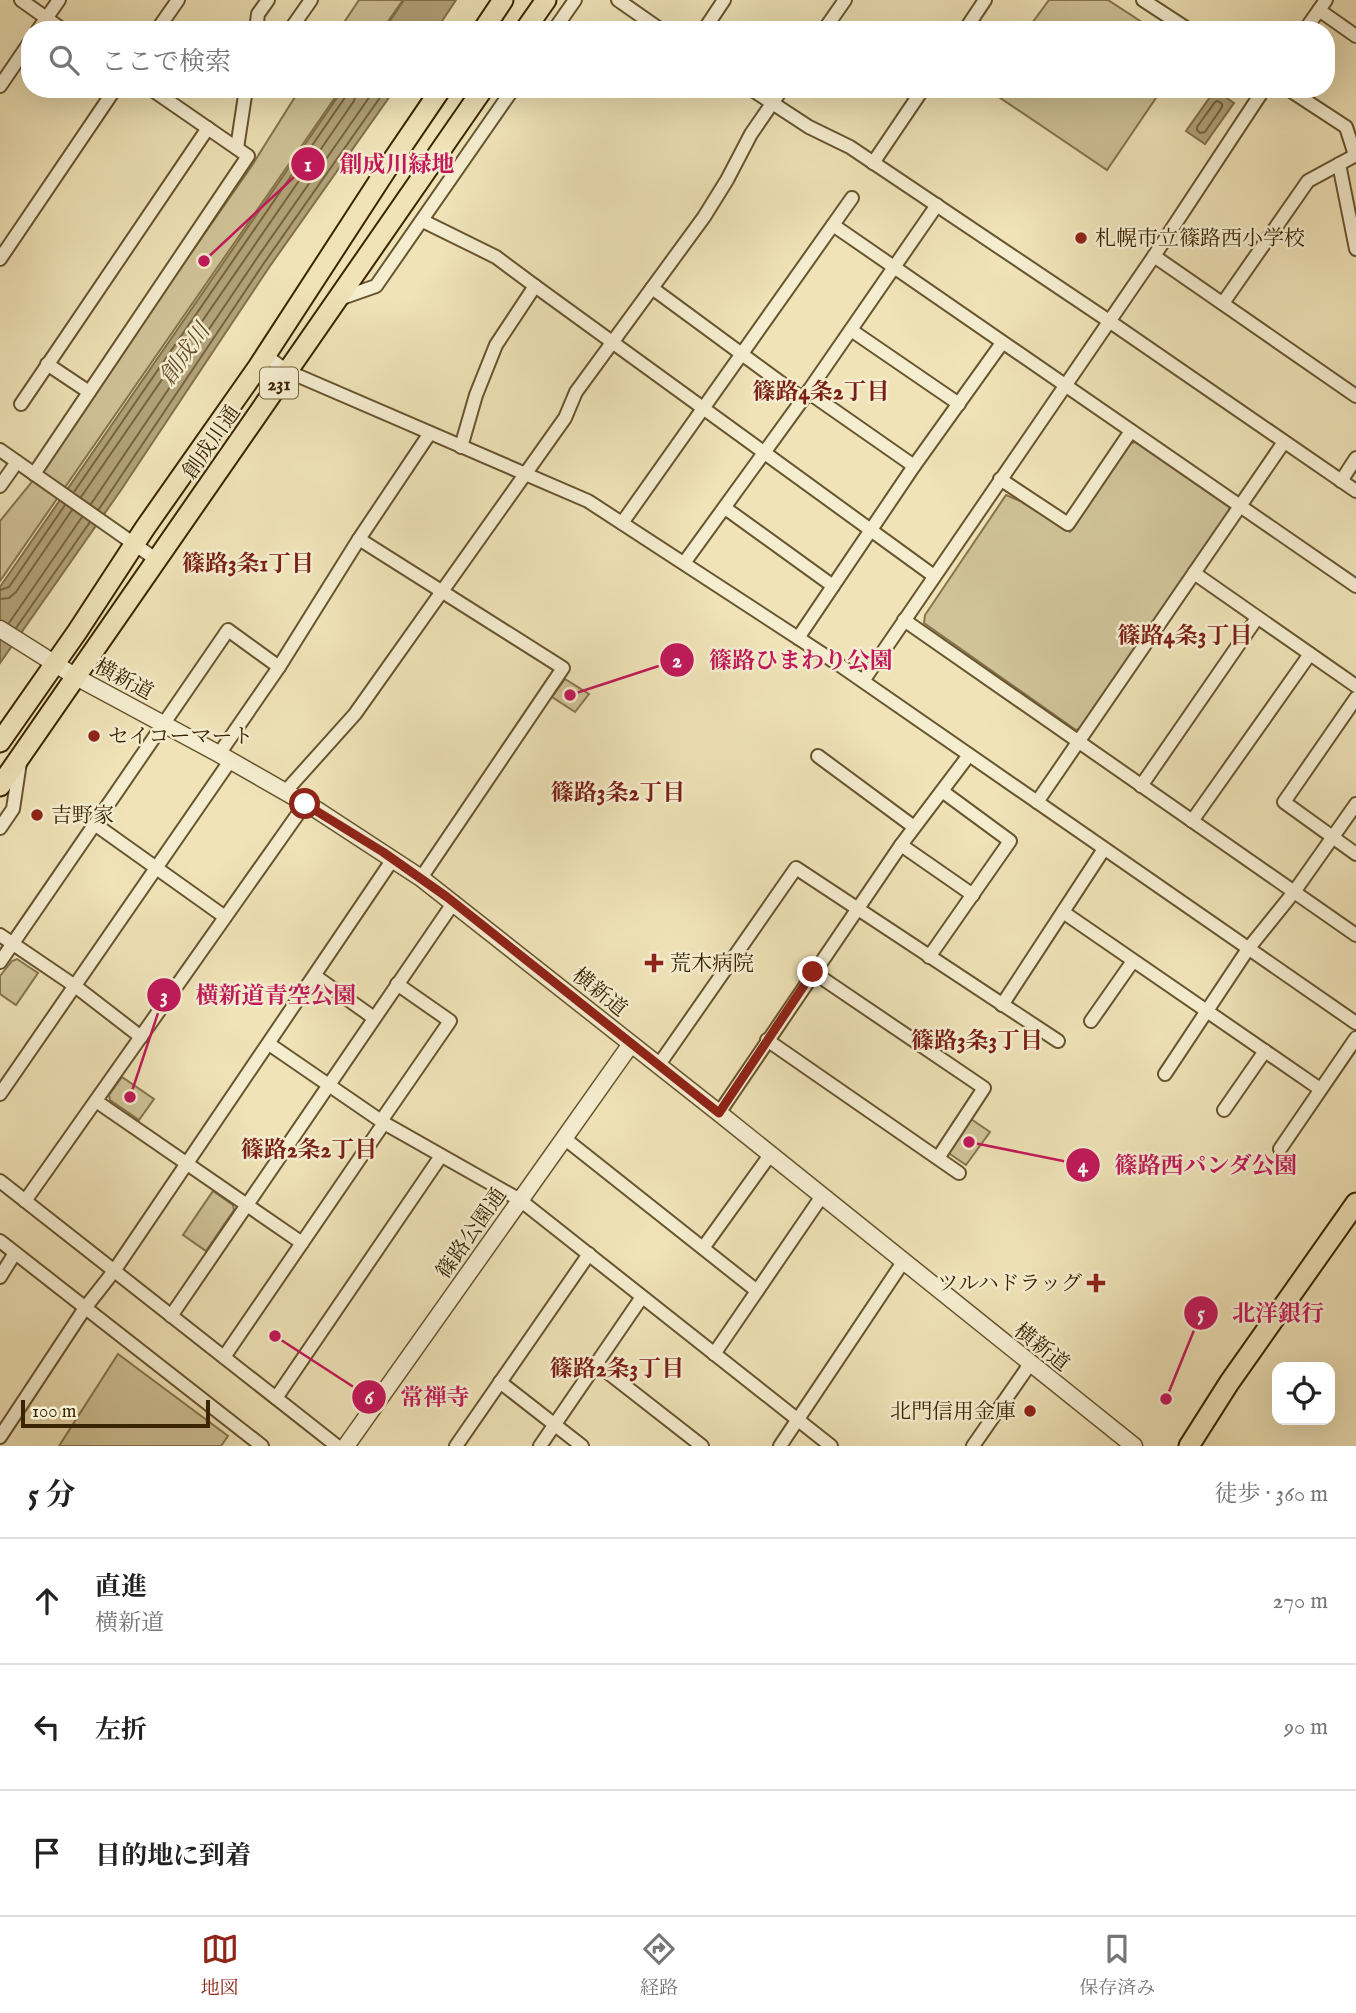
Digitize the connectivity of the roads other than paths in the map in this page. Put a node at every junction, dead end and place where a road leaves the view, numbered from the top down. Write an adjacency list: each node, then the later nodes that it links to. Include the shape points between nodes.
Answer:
1 (21, 0): 15 (street)
2 (59, 0): 15 (street)
3 (178, 0): 18 (street)
4 (268, 0): 19 (street)
5 (311, 0): 20 (street)
6 (503, 0): 21 (main road)
7 (546, 0): 22 (main road)
8 (575, 0): 23 (street)
9 (618, 0): 24 (street)
10 (724, 0): 25 (street)
11 (845, 0): 26 (street)
12 (985, 0): 27 (street)
13 (1143, 0): 28 (street)
14 (1322, 5): 29 (street); 30 (street)
15 (46, 18): 16 (street); 17 (street)
16 (44, 21)
17 (50, 21)
18 (163, 21)
19 (257, 21)
20 (296, 21)
21 (489, 21)
22 (531, 21)
23 (560, 21)
24 (648, 21)
25 (710, 21)
26 (830, 21)
27 (971, 21)
28 (1175, 21)
29 (1311, 21)
30 (1356, 36)
31 (21, 55): 32 (street)
32 (0, 86)
33 (110, 98): 59 (street)
34 (164, 98): 45 (street)
35 (245, 98): 46 (street)
36 (435, 98): 49 (main road, 創成川通 / 231)
37 (478, 98): 51 (main road, 創成川通 / 231)
38 (507, 98): 55 (street)
39 (765, 98): 44 (street)
40 (776, 98): 44 (street)
41 (917, 98): 48 (street)
42 (1258, 98): 58 (street)
43 (1302, 98): 47 (street, via 1346,127)
44 (773, 103): 48 (street); 62 (street, via 704,217)
45 (208, 128): 46 (street); 71 (street)
46 (237, 148): 74 (street, via 248,156)
47 (1356, 155): 50 (street)
48 (873, 163): 54 (street)
49 (390, 164): 51 (main road); 70 (main road, 創成川通 / 231)
50 (1339, 164): 53 (street); 64 (street, via 1308,181)
51 (417, 184): 63 (main road, 創成川通 / 231)
52 (852, 198): 56 (street)
53 (1351, 201): 57 (street)
54 (937, 205): 60 (street); 65 (street)
55 (423, 221): 61 (street, via 496,257); 63 (street, via 376,286)
56 (833, 225): 60 (street); 69 (street)
57 (1356, 249)
58 (1154, 256): 64 (street); 65 (street)
59 (0, 259)
60 (894, 268): 66 (street); 68 (street)
61 (535, 286): 67 (street); 83 (street, via 496,345)
62 (652, 288): 67 (street); 69 (street)
63 (337, 300): 72 (main road, 創成川通 / 231)
64 (1223, 303): 76 (street)
65 (1109, 321): 73 (street); 82 (street)
66 (851, 330): 75 (street); 78 (street)
67 (612, 341): 79 (street); 90 (street)
68 (1002, 343): 73 (street); 78 (street)
69 (741, 355): 75 (street); 79 (street)
70 (266, 356): 72 (street); 100 (main road, 創成川通 / 231)
71 (47, 363): 74 (street); 77 (street)
72 (288, 370): 81 (street); 101 (main road, 創成川通 / 231)
73 (1065, 386): 80 (street); 91 (street)
74 (89, 392): 89 (street)
75 (806, 396): 85 (street); 88 (street)
76 (1356, 396)
77 (21, 404)
78 (959, 404): 88 (street)
79 (704, 408): 85 (street); 97 (street)
80 (1131, 431): 91 (street, via 1068,524); 95 (street)
81 (430, 433): 83 (street); 99 (street)
82 (1284, 442): 92 (street); 95 (street)
83 (461, 447): 90 (street)
84 (0, 450): 87 (street)
85 (765, 452): 96 (street); 98 (street)
86 (1356, 458): 92 (street)
87 (17, 462): 89 (street); 93 (street)
88 (915, 466): 98 (street)
89 (34, 474): 100 (street)
90 (525, 474): 97 (street, via 588,501); 107 (street)
91 (1000, 478): 104 (street)
92 (1341, 481): 94 (street)
93 (0, 486)
94 (1356, 491)
95 (1240, 507): 103 (street); 106 (street)
96 (725, 508): 102 (street); 105 (street)
97 (622, 523): 102 (street)
98 (872, 530): 104 (street); 105 (street)
99 (359, 539): 107 (street); 114 (street)
100 (135, 544): 101 (street); 113 (main road, 創成川通 / 231)
101 (157, 560): 115 (main road, 創成川通 / 231)
102 (684, 564): 111 (street)
103 (1194, 573): 108 (street); 121 (street)
104 (934, 576): 109 (street)
105 (833, 586): 111 (street)
106 (1356, 586)
107 (442, 592): 129 (street, via 355,714); 143 (street, via 564,668)
108 (1257, 618): 112 (street); 127 (street)
109 (904, 620): 116 (street); 121 (street)
110 (0, 629): 113 (street, 横新道)
111 (798, 638): 116 (street)
112 (1310, 654): 117 (street); 133 (street)
113 (54, 664): 115 (street, 横新道); 120 (main road, 創成川通 / 231)
114 (279, 667): 119 (street, via 228,630); 125 (street)
115 (76, 677): 119 (street, 横新道); 122 (main road, 創成川通 / 231)
116 (863, 681): 123 (street)
117 (1356, 686)
118 (1356, 698): 137 (street, via 1284,802)
119 (162, 723): 125 (street, 横新道); 134 (street)
120 (0, 742)
121 (1078, 742): 127 (street); 130 (street)
122 (21, 755): 126 (main road, 創成川通 / 231); 136 (street, via 13,808)
123 (969, 755): 128 (street); 130 (street)
124 (818, 756): 135 (street)
125 (225, 758): 129 (street, 横新道); 142 (street)
126 (0, 786)
127 (1141, 786): 133 (street)
128 (942, 791): 135 (street); 145 (street, via 1010,841)
129 (285, 792): 131 (street, 横新道)
130 (1037, 802): 139 (street)
131 (305, 804): 141 (street, 横新道); 149 (street)
132 (1356, 804): 137 (street)
133 (1192, 821): 144 (street)
134 (96, 825): 142 (street); 152 (street)
135 (914, 827): 138 (street)
136 (0, 828)
137 (1333, 837): 140 (street); 144 (street)
138 (901, 845): 145 (street); 147 (street)
139 (1104, 849): 148 (street); 153 (street)
140 (1356, 853)
141 (393, 859): 143 (street, 横新道); 158 (street)
142 (156, 868): 149 (street); 160 (street)
143 (421, 878): 146 (street, 横新道)
144 (1294, 892): 151 (street); 153 (street)
145 (973, 895): 154 (street)
146 (454, 902): 159 (street); 171 (street, 横新道)
147 (857, 909): 154 (street); 157 (street); 173 (street, via 796,868)
148 (1063, 912): 155 (street); 161 (street)
149 (225, 917): 166 (street)
150 (0, 934): 152 (street)
151 (1356, 935)
152 (13, 943): 156 (street); 160 (street)
153 (1248, 949): 162 (street); 165 (street)
154 (929, 957): 161 (street)
155 (1133, 961): 162 (street); 164 (street)
156 (0, 962)
157 (813, 972): 168 (street); 186 (street, via 984,1088)
158 (315, 976): 163 (street); 170 (street)
159 (397, 984): 163 (street); 181 (street, via 450,1021)
160 (75, 986): 166 (street); 177 (street)
161 (1002, 1004): 169 (street)
162 (1208, 1012): 172 (street); 174 (street)
163 (374, 1018): 175 (street)
164 (1091, 1021)
165 (1356, 1023)
166 (141, 1037): 178 (street)
167 (1356, 1038): 176 (street)
168 (767, 1040): 180 (street); 186 (street)
169 (1059, 1041)
170 (269, 1044): 175 (street); 187 (street)
171 (631, 1044): 173 (street, 横新道); 182 (street, 篠路公園通)
172 (1265, 1051): 176 (street); 179 (street)
173 (658, 1066): 180 (street, 横新道)
174 (1165, 1074)
175 (328, 1085): 181 (street); 194 (street)
176 (1320, 1089): 183 (street)
177 (0, 1094)
178 (96, 1101): 187 (street); 191 (street)
179 (1224, 1110)
180 (719, 1113): 184 (street, 横新道)
181 (382, 1122): 185 (street); 196 (street)
182 (564, 1138): 192 (street, 篠路公園通); 197 (street)
183 (1280, 1149)
184 (771, 1155): 190 (street, 横新道); 197 (street)
185 (442, 1156): 192 (street); 212 (street)
186 (938, 1158): 188 (street)
187 (187, 1163): 194 (street); 201 (street)
188 (959, 1173)
189 (0, 1181): 191 (street)
190 (821, 1196): 200 (street, 横新道); 203 (street)
191 (25, 1200): 201 (street)
192 (520, 1200): 199 (street); 218 (street, 篠路公園通)
193 (1356, 1203): 227 (main road)
194 (247, 1204): 196 (street); 206 (street)
195 (0, 1241): 198 (street)
196 (302, 1243): 208 (street)
197 (703, 1248): 203 (street)
198 (15, 1254): 202 (street); 205 (street)
199 (589, 1254): 204 (street); 211 (street)
200 (903, 1262): 210 (street, 横新道); 213 (street)
201 (114, 1270): 205 (street); 206 (street)
202 (0, 1277)
203 (757, 1291): 207 (street)
204 (642, 1297): 207 (street); 209 (street)
205 (85, 1308): 215 (street); 216 (street)
206 (172, 1316): 208 (street)
207 (715, 1354): 213 (street)
208 (224, 1357): 212 (street)
209 (597, 1364): 214 (street); 222 (street)
210 (1030, 1364): 225 (street); 226 (street, 横新道)
211 (500, 1382): 214 (street); 219 (street)
212 (276, 1398): 217 (street)
213 (798, 1420): 223 (street); 224 (street)
214 (555, 1425): 220 (street); 221 (street)
215 (0, 1437)
216 (262, 1446)
217 (337, 1446)
218 (346, 1446)
219 (456, 1446)
220 (540, 1446)
221 (582, 1446)
222 (702, 1446)
223 (780, 1446)
224 (831, 1446)
225 (973, 1446)
226 (1134, 1446)
227 (1189, 1446)

